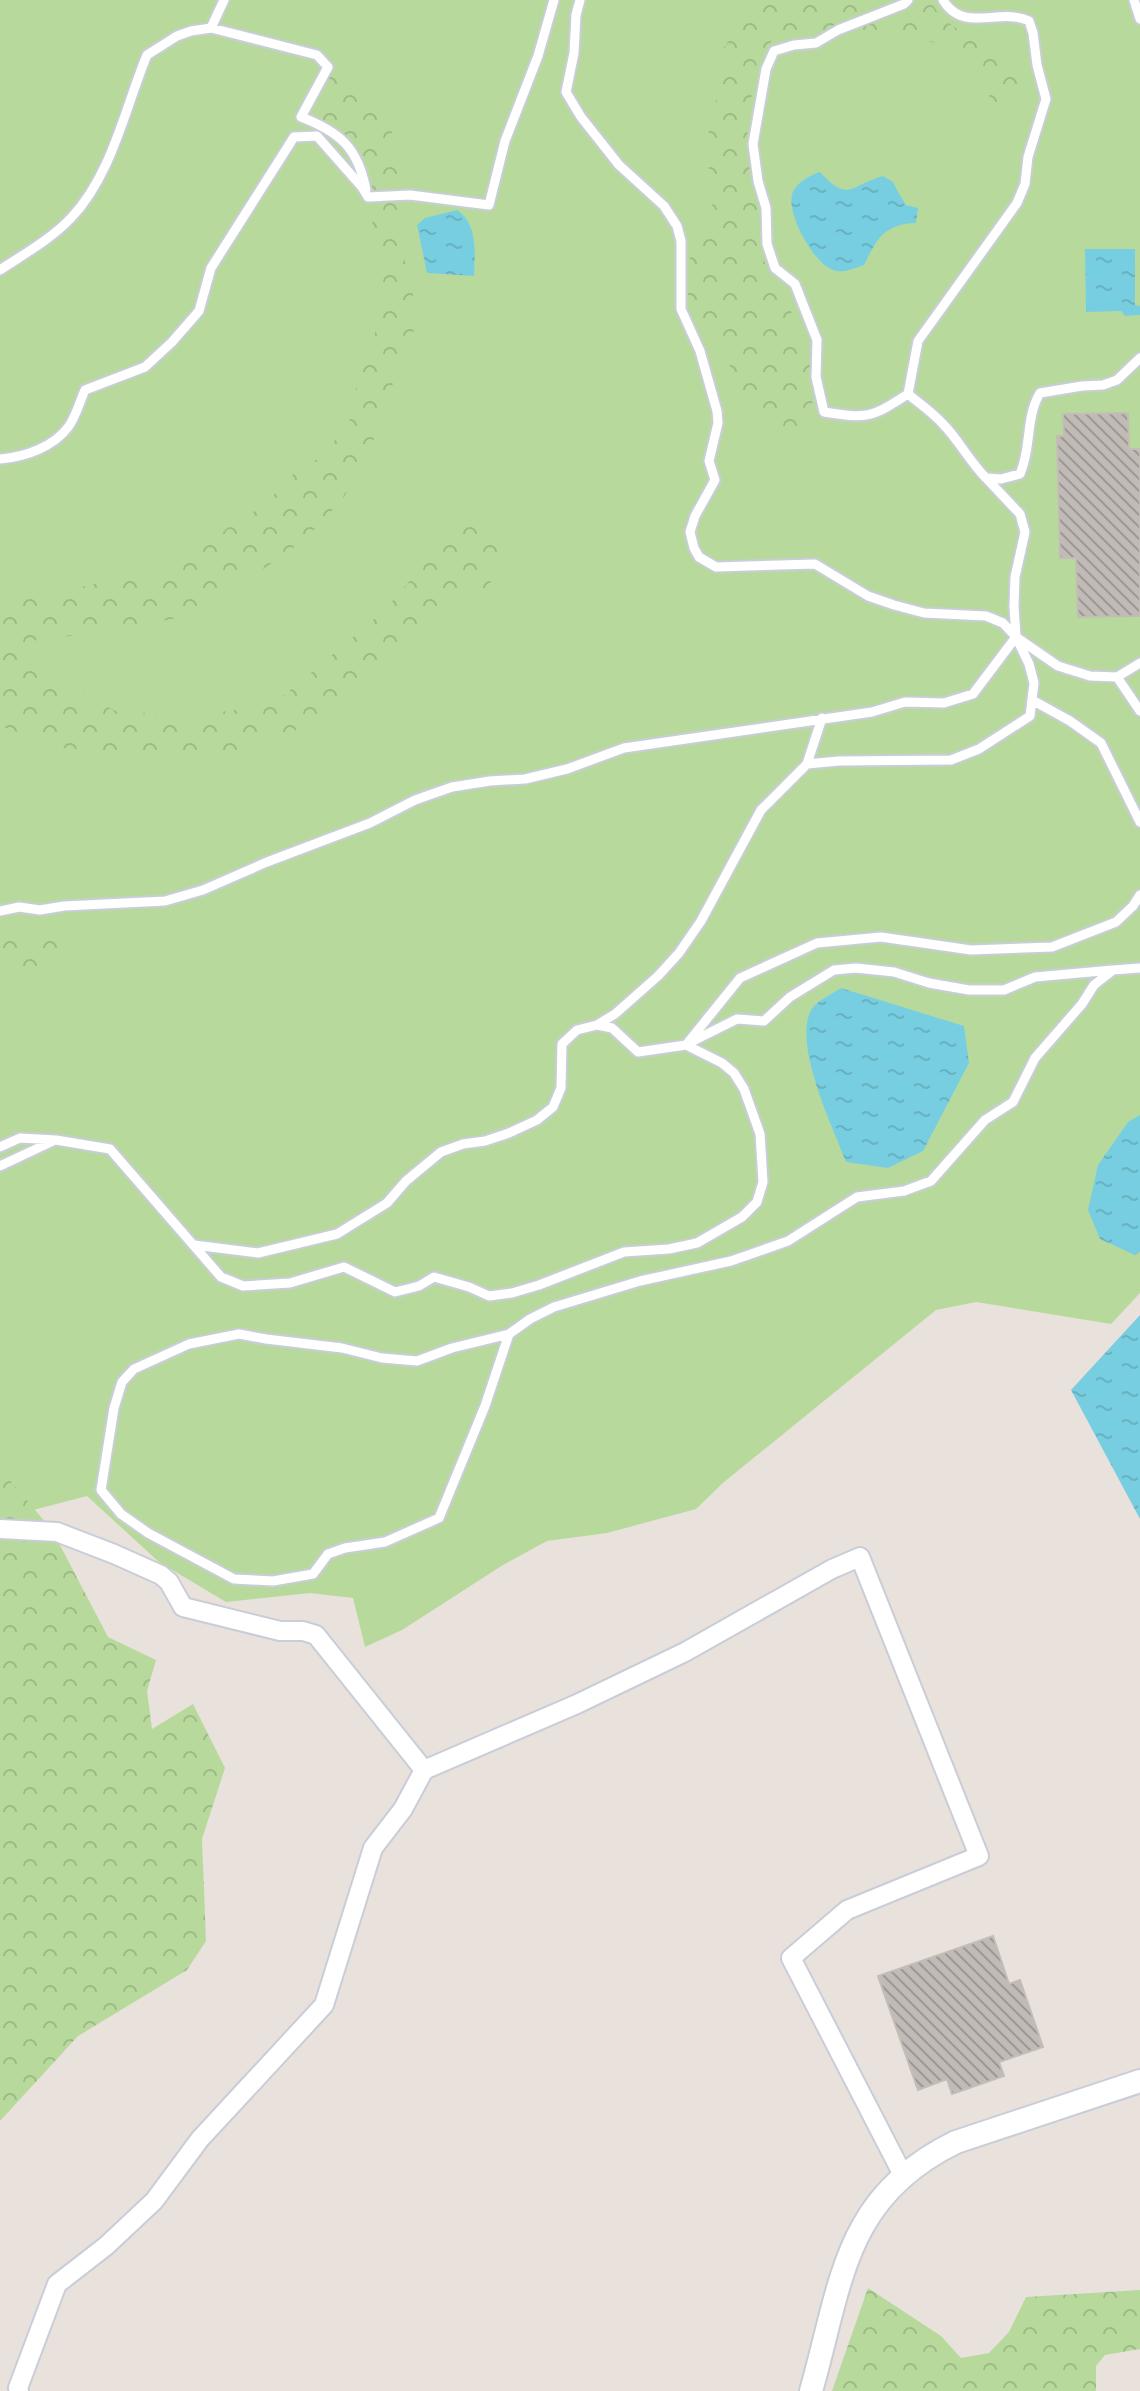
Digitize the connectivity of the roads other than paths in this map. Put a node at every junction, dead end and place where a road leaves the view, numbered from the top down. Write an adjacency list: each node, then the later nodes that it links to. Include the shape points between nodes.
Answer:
1 (224, 0): 8 (lane)
2 (554, 0): 9 (lane, via 505,141 489,205 410,195)
3 (580, 0): 15 (lane, via 566,92 619,165 664,206 681,241 681,309 700,351 718,423 709,461 715,480 690,532 699,557 716,567 815,564 868,596 924,613 986,616 1003,623)
4 (908, 0): 12 (lane, via 816,43 774,51 753,144 766,208 767,244 775,268 795,284 817,340 816,377 824,412 877,414)
5 (943, 0): 12 (lane, via 957,16 1029,21 1046,99 1017,203 918,341)
6 (1134, 0): 7 (lane)
7 (1140, 19)
8 (211, 28): 9 (lane, via 317,55 328,67 301,117 343,139 362,168); 10 (lane, via 177,36 147,55 108,158 81,206 47,239)
9 (368, 197): 13 (lane, via 317,136 294,137 211,268 199,311 172,342 145,367 85,390 69,427 46,447)
10 (0, 270)
11 (1140, 358): 14 (lane, via 1117,380 1103,385 1040,393 1031,407 1020,474)
12 (908, 394): 14 (lane, via 941,421)
13 (0, 459)
14 (986, 478): 15 (lane, via 1020,514 1025,532 1015,577)
15 (1016, 637): 17 (lane, via 1058,666); 18 (lane, via 1034,683); 20 (lane, via 973,694 944,703 905,702)
16 (1140, 663): 17 (lane)
17 (1117, 677): 19 (lane)
18 (1032, 700): 21 (lane, via 1030,716 979,749 951,760); 22 (lane, via 1101,743)
19 (1140, 711)
20 (822, 718): 21 (lane); 24 (lane, via 624,748 525,779 452,787 165,901)
21 (807, 764): 27 (lane, via 761,810 679,953)
22 (1140, 822)
23 (1140, 895): 28 (lane, via 1116,922 1052,947 971,950 881,937 817,943 740,978)
24 (0, 911)
25 (1140, 968): 26 (lane)
26 (1113, 970): 28 (lane, via 1035,977 1004,990 980,990 894,972 834,970 790,997 764,1021 737,1019); 33 (lane, via 1094,985 1035,1058 1013,1102 985,1120 931,1181 904,1191 857,1197 788,1241 554,1307)
27 (597, 1025): 28 (lane, via 612,1028 638,1052); 32 (lane, via 577,1030 562,1044 561,1088 553,1107 537,1120 441,1152 387,1203 337,1234 258,1253)
28 (686, 1045): 32 (lane, via 722,1063 744,1089 760,1134 763,1182 757,1202 742,1217 697,1243 624,1252 539,1285 489,1296 434,1277 395,1292 344,1267 290,1283 243,1286 221,1277)
29 (56, 1140): 30 (lane, via 20,1138); 31 (lane); 32 (lane, via 110,1149)
30 (0, 1147)
31 (0, 1166)
32 (194, 1245)
33 (509, 1334): 33 (lane, via 439,1518 385,1542 328,1554 313,1574 273,1581 234,1579 148,1533 121,1514 101,1490 122,1382 134,1369 189,1344 239,1334 417,1361)
34 (0, 1529): 35 (street, via 46,1530 72,1537 161,1575 183,1607 316,1635)
35 (424, 1770): 37 (street, via 685,1652 860,1557 979,1856 847,1910 791,1958); 38 (street, via 373,1848 324,2005 200,2139 154,2201 57,2284)
36 (1140, 2081): 37 (street, via 956,2142)
37 (903, 2175): 39 (street, via 854,2240)
38 (19, 2391)
39 (811, 2391)

